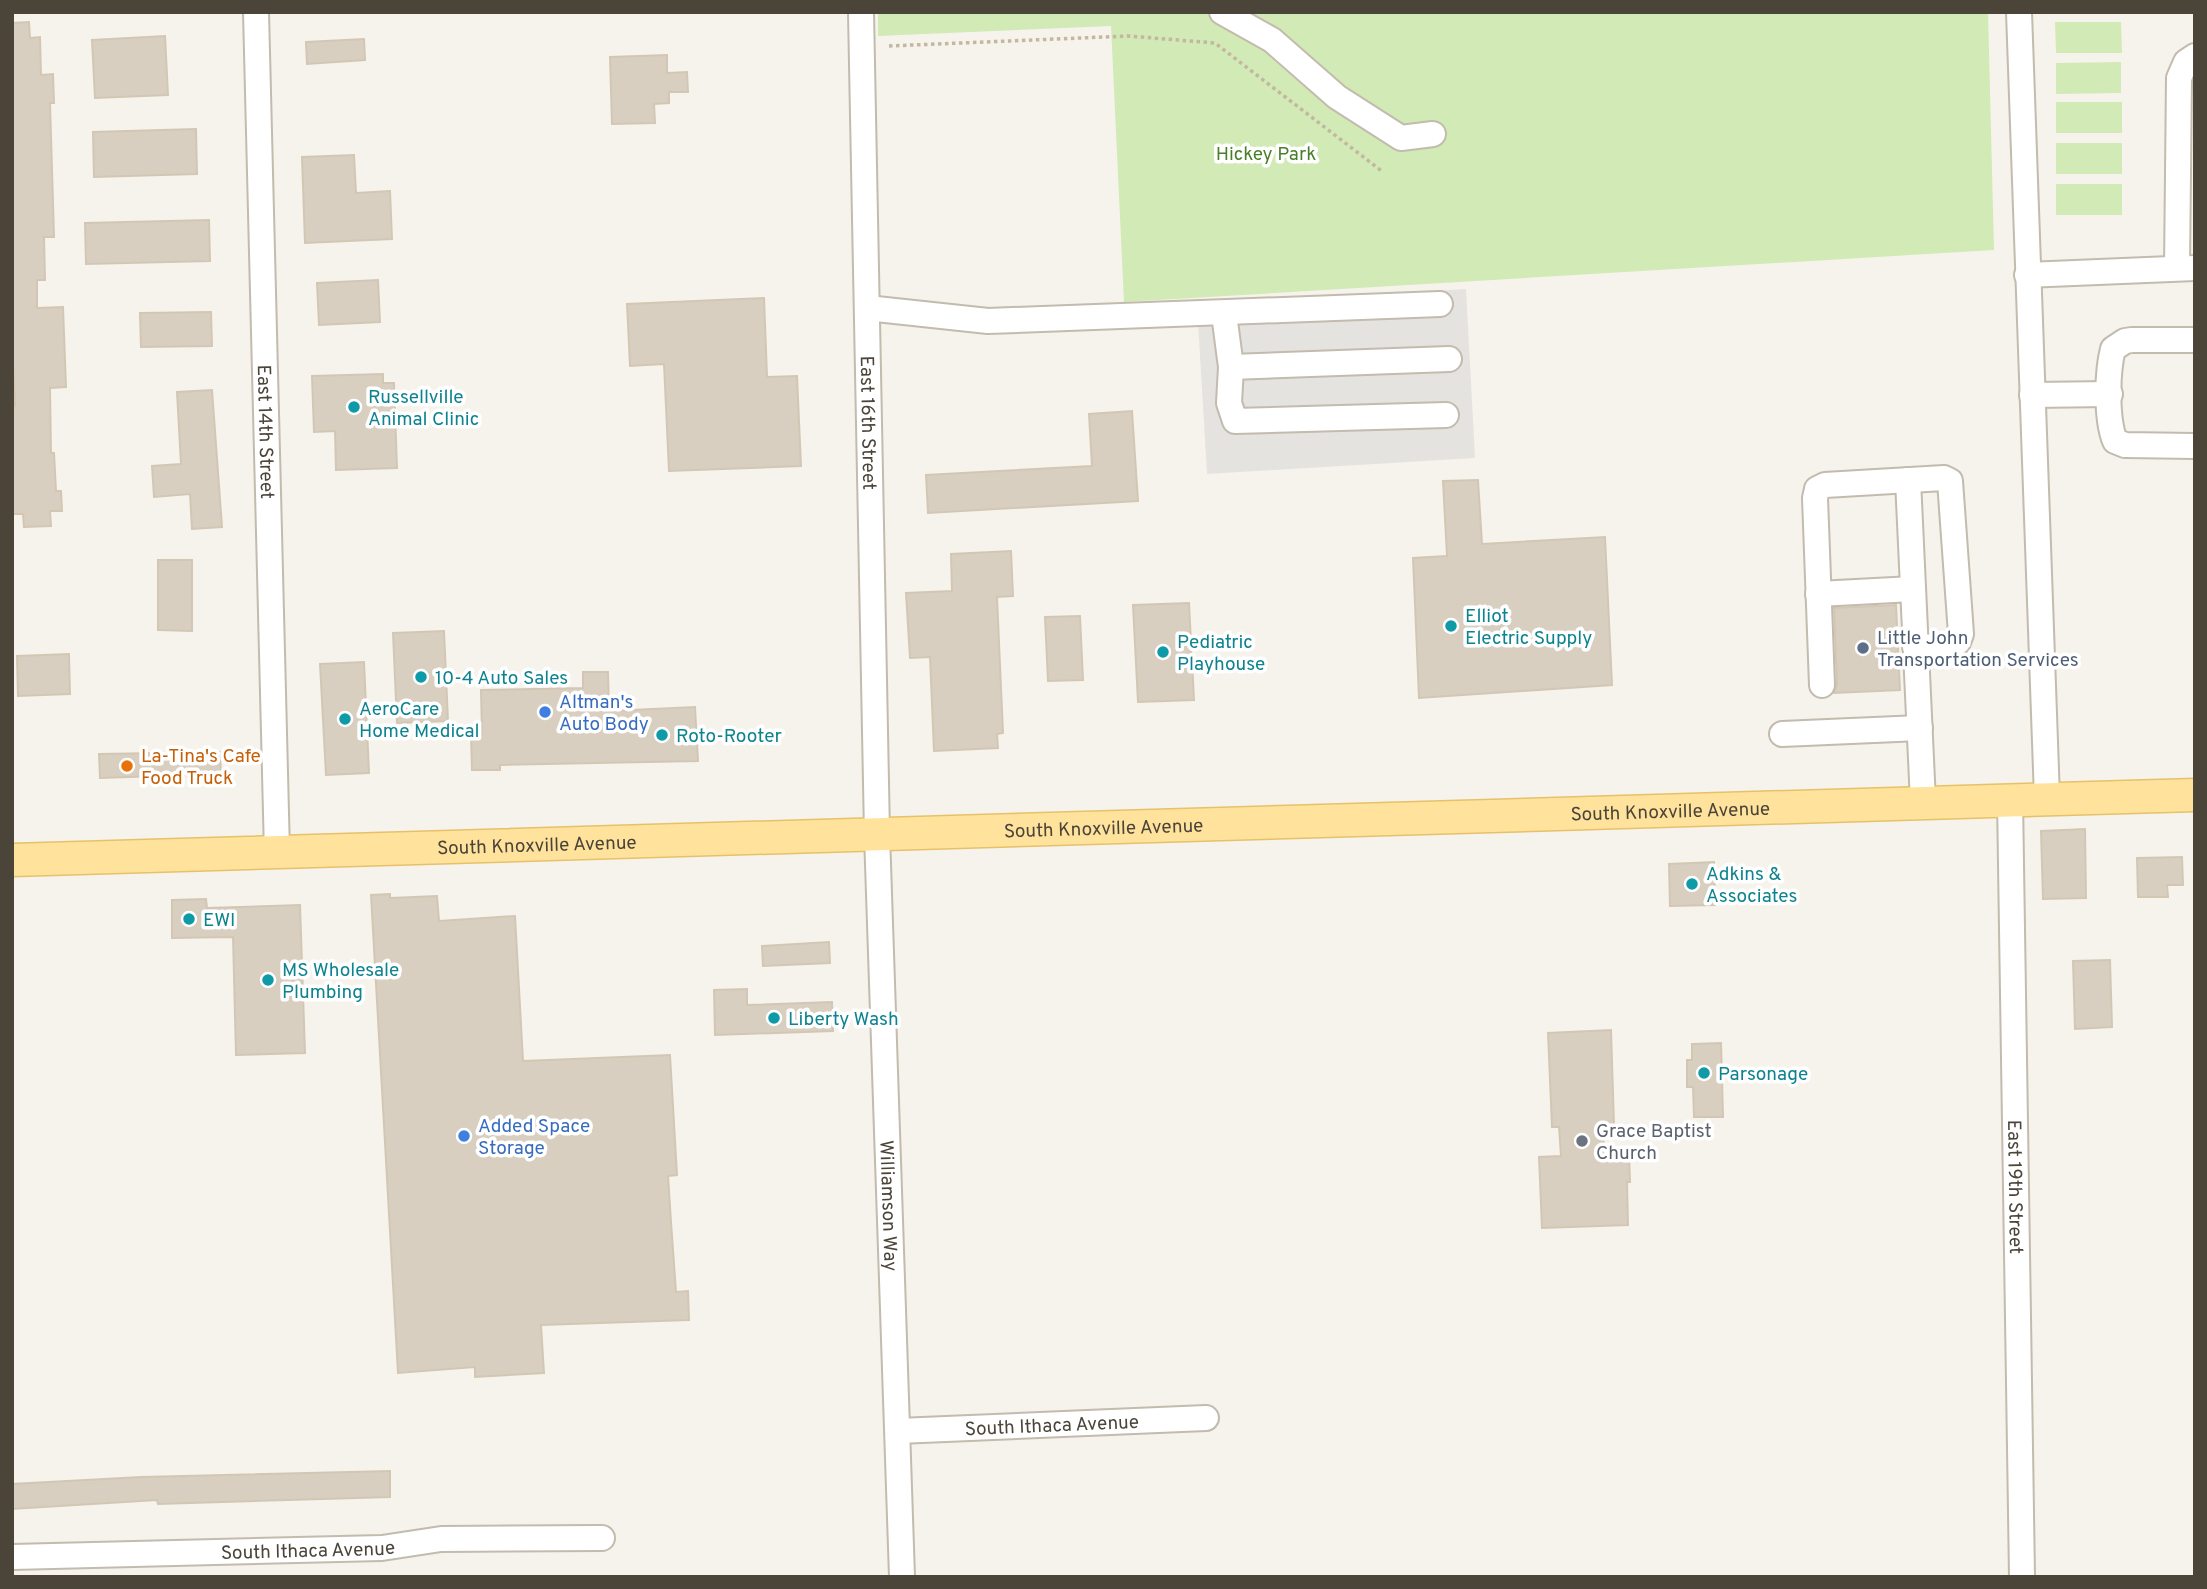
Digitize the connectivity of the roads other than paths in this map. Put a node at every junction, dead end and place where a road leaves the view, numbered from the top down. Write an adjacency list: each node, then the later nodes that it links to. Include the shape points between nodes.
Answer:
1 (256, 12): 31 (street, East 14th Street)
2 (862, 12): 10 (street, East 16th Street)
3 (1222, 12): 6 (street, via 1272,40 1337,97 1401,138)
4 (2019, 12): 8 (street)
5 (2195, 56): 7 (street, via 2186,62 2179,78)
6 (1433, 134)
7 (2186, 268): 8 (street)
8 (2027, 275): 16 (street)
9 (1440, 304): 11 (street)
10 (867, 307): 11 (street, via 988,321); 30 (street, East 16th Street)
11 (1224, 314): 14 (street)
12 (2195, 340): 15 (street, via 2125,341 2113,349)
13 (1450, 359): 14 (street)
14 (1231, 367): 17 (street, via 1229,403 1235,421)
15 (2110, 394): 16 (street); 18 (street, via 2110,428 2115,441)
16 (2032, 395): 27 (street)
17 (1446, 415)
18 (2195, 446)
19 (1908, 480): 20 (street); 21 (street, via 1817,489); 22 (street, via 1950,481 1961,634 1950,646)
20 (1913, 589): 21 (street); 22 (street)
21 (1818, 594): 23 (street)
22 (1915, 647): 24 (street)
23 (1822, 685)
24 (1920, 728): 25 (street); 29 (street)
25 (1782, 734)
26 (2195, 794): 27 (main road, South Knoxville Avenue)
27 (2046, 798): 28 (main road, South Knoxville Avenue)
28 (2010, 799): 29 (main road, South Knoxville Avenue); 38 (street, East 19th Street)
29 (1923, 802): 30 (main road, South Knoxville Avenue)
30 (877, 834): 31 (main road, South Knoxville Avenue); 34 (street, Williamson Way)
31 (277, 853): 32 (main road, South Knoxville Avenue)
32 (12, 860)
33 (1206, 1418): 34 (street, South Ithaca Avenue)
34 (898, 1431): 37 (street, Williamson Way)
35 (602, 1538): 36 (street, South Ithaca Avenue, via 441,1539 382,1548)
36 (12, 1557)
37 (902, 1577)
38 (2022, 1577)

